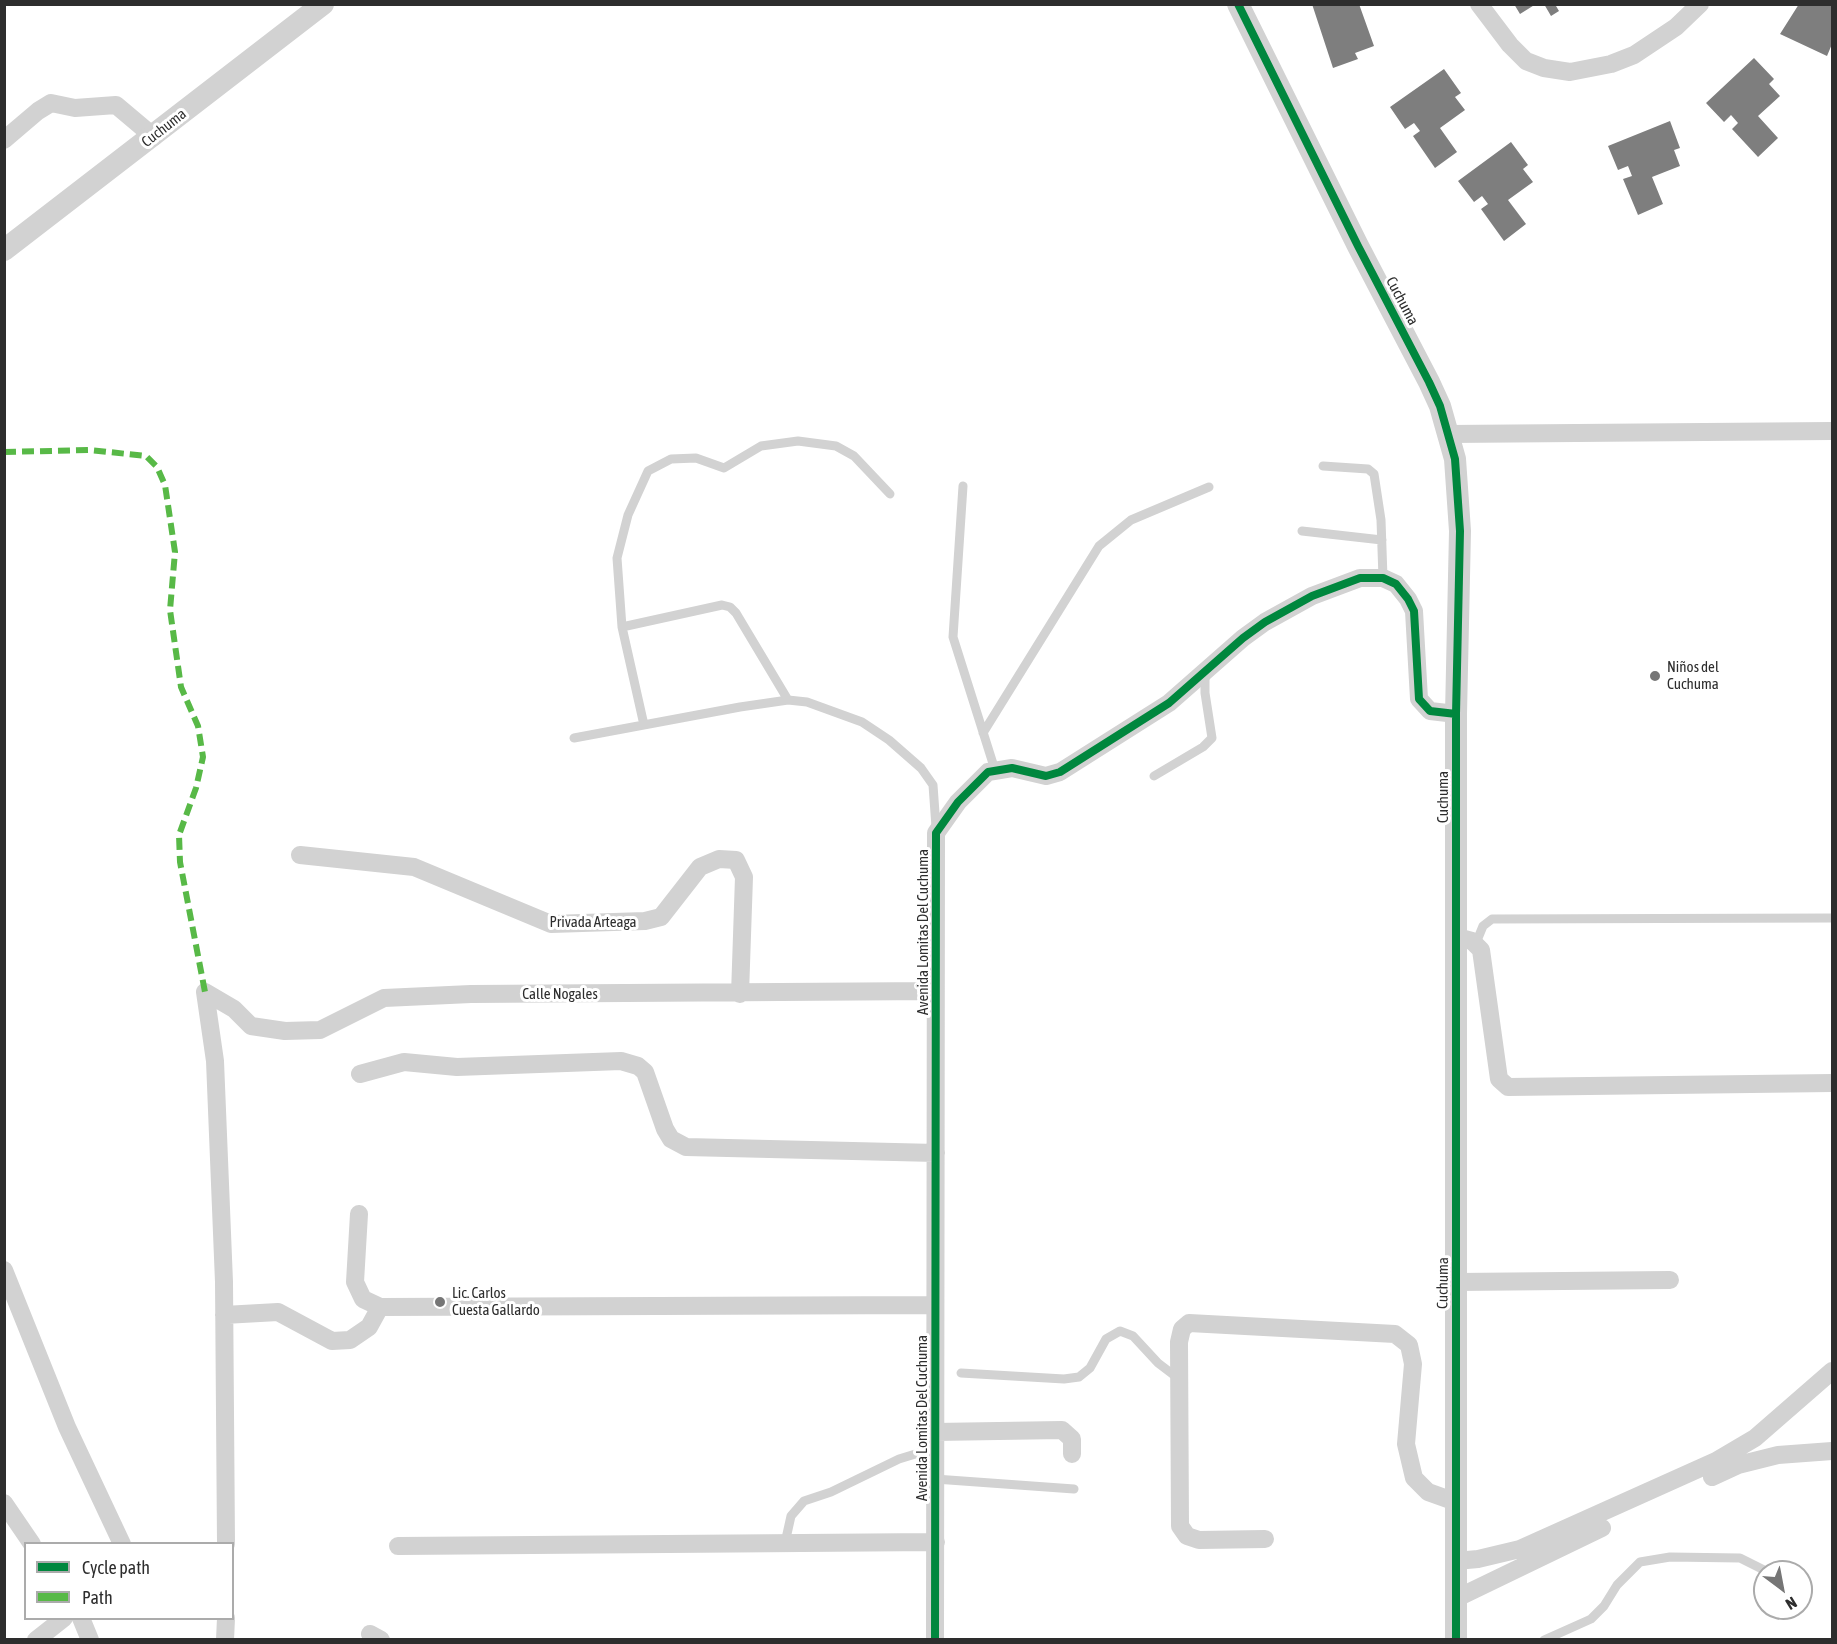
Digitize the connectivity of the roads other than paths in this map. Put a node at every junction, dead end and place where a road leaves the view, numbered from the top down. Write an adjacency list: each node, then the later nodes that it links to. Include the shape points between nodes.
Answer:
1 (322, 4): 5 (street, Cuchuma)
2 (1238, 4): 9 (street, Cuchuma, via 1429,382)
3 (1479, 4): 4 (street, via 1526,61 1570,72 1634,55 1676,27)
4 (1700, 4)
5 (154, 137): 6 (street, via 116,105 75,108 51,104); 7 (street, Cuchuma)
6 (4, 140)
7 (4, 250)
8 (1833, 431): 9 (street)
9 (1449, 434): 20 (street, Cuchuma, via 1455,459 1460,531)
10 (1323, 466): 15 (lane, via 1368,469 1374,474)
11 (963, 486): 22 (lane, via 953,637)
12 (1209, 487): 22 (lane, via 1131,520 1099,546)
13 (890, 494): 17 (lane, via 854,456 836,446 798,441 761,446 724,468 696,458 671,459 648,471 628,515 617,558)
14 (1302, 531): 15 (lane)
15 (1382, 540): 16 (lane)
16 (1383, 578): 18 (street, via 1360,578 1297,603 1243,638); 20 (street, via 1402,590 1414,611 1419,699 1430,711)
17 (622, 627): 19 (lane, via 722,605 730,607); 21 (lane)
18 (1206, 671): 24 (street, via 1169,703 1060,772 1046,776 1012,768); 25 (lane, via 1212,738)
19 (788, 700): 21 (lane); 26 (lane, via 807,702 862,722 921,768 933,785)
20 (1456, 714): 29 (street, Cuchuma)
21 (644, 725): 23 (lane)
22 (983, 733): 24 (lane)
23 (574, 738)
24 (995, 770): 26 (street, Avenida Lomitas Del Cuchuma, via 979,779)
25 (1154, 776)
26 (936, 833): 30 (street, Avenida Lomitas Del Cuchuma)
27 (300, 855): 31 (street, Privada Arteaga, via 414,867 551,924 662,917 700,867 719,858 736,860 744,877)
28 (1833, 918): 29 (lane, via 1492,919)
29 (1467, 940): 33 (street, via 1481,950 1499,1079 1508,1088); 38 (street, Cuchuma)
30 (935, 992): 31 (street, Calle Nogales); 34 (street, Avenida Lomitas Del Cuchuma)
31 (740, 994): 41 (street, Calle Nogales, via 471,994 384,998 320,1030 285,1031 251,1026 234,1009 205,992 215,1061)
32 (360, 1074): 34 (street, via 404,1062 457,1067 621,1061 645,1072 664,1129 671,1139 686,1147)
33 (1832, 1082)
34 (936, 1153): 39 (street, Avenida Lomitas Del Cuchuma)
35 (359, 1214): 40 (street, via 355,1282 363,1299)
36 (4, 1270): 54 (street, via 67,1427)
37 (1670, 1280): 38 (street)
38 (1457, 1282): 50 (street, Cuchuma)
39 (935, 1305): 40 (street); 45 (street, Avenida Lomitas Del Cuchuma)
40 (380, 1307): 41 (street, via 369,1327 350,1340 341,1341 332,1341 278,1312)
41 (224, 1315): 55 (street)
42 (1833, 1371): 59 (street, via 1755,1438 1716,1461 1520,1549)
43 (961, 1373): 44 (lane, via 1079,1377 1090,1368 1106,1340 1120,1331 1132,1336)
44 (1179, 1378): 50 (street, via 1179,1342 1182,1329 1189,1323 1395,1334 1408,1345 1413,1364 1406,1444 1414,1478 1428,1492); 52 (street, via 1180,1526 1187,1536 1199,1540)
45 (935, 1440): 47 (street, via 1062,1430 1072,1439); 48 (street, Avenida Lomitas Del Cuchuma); 57 (lane, via 831,1492 804,1501 791,1516)
46 (1833, 1451): 61 (street, via 1787,1453 1738,1465 1511,1569)
47 (1072, 1454)
48 (935, 1479): 49 (lane); 56 (street, Avenida Lomitas Del Cuchuma)
49 (1074, 1489)
50 (1456, 1502): 59 (street, Cuchuma)
51 (4, 1503): 53 (street)
52 (1265, 1539)
53 (31, 1542)
54 (121, 1542)
55 (226, 1542)
56 (936, 1542): 57 (street); 68 (street, Avenida Lomitas Del Cuchuma)
57 (785, 1544): 58 (street)
58 (398, 1546)
59 (1456, 1561): 61 (street, Cuchuma)
60 (1753, 1564): 70 (lane, via 1740,1558 1670,1557 1640,1562 1591,1619)
61 (1455, 1599): 69 (street, Cuchuma)
62 (61, 1620): 65 (street)
63 (82, 1620): 66 (street)
64 (225, 1620): 67 (street)
65 (36, 1640)
66 (90, 1640)
67 (225, 1640)
68 (935, 1640)
69 (1456, 1640)
70 (1544, 1640)

